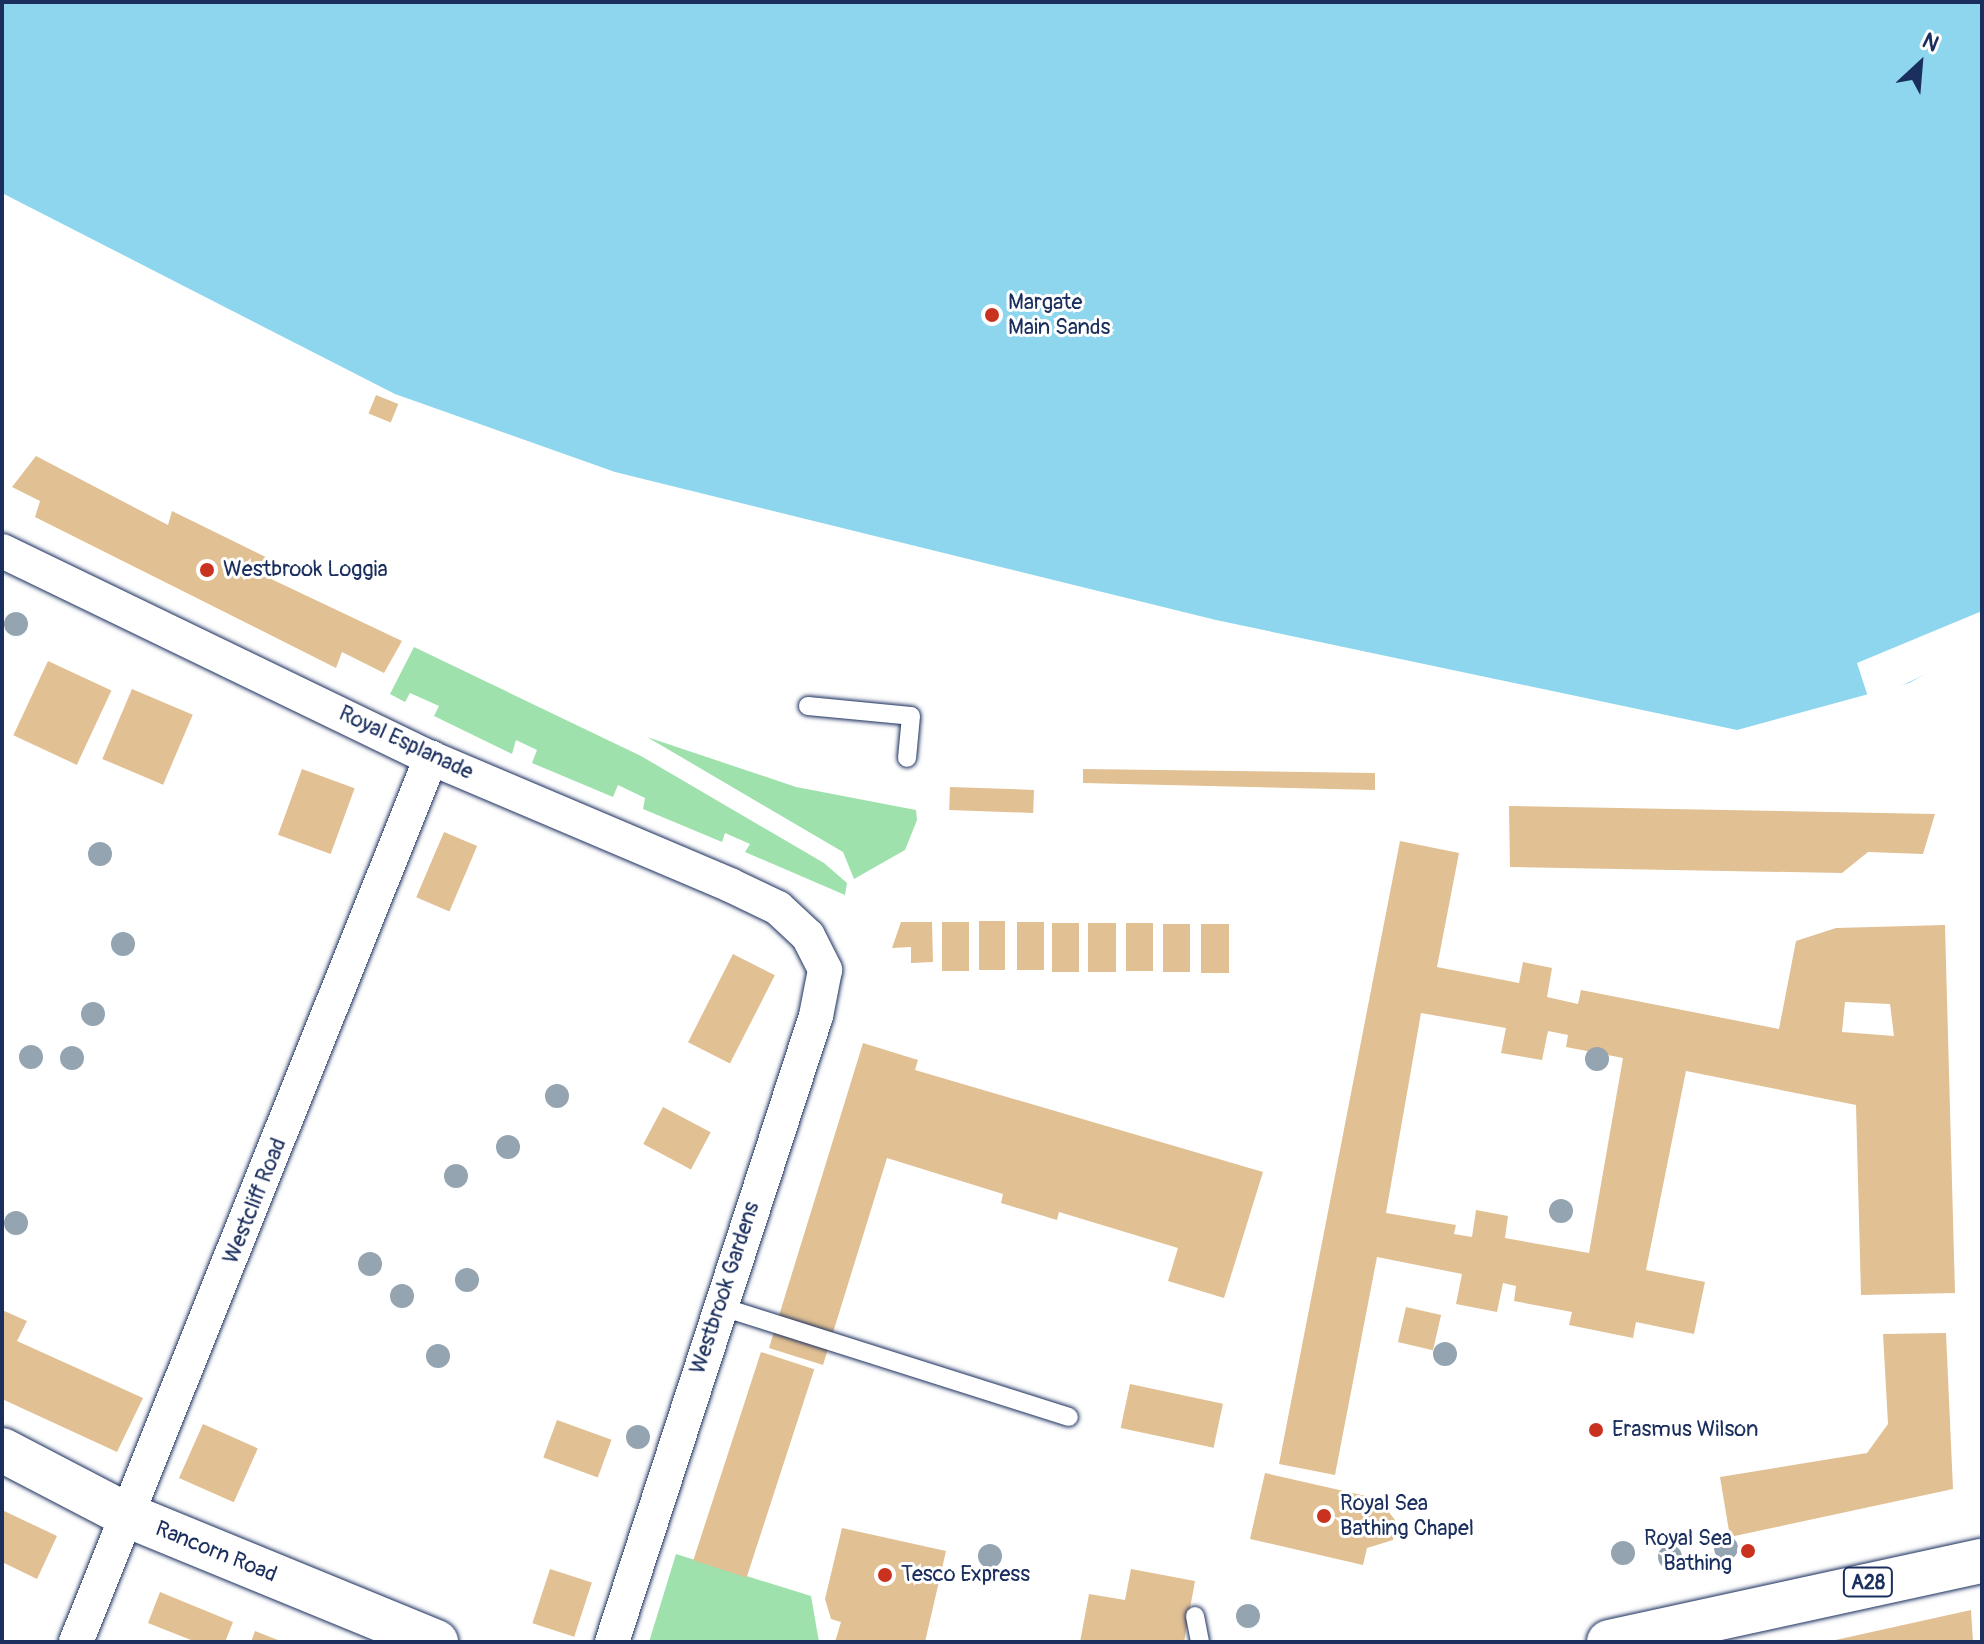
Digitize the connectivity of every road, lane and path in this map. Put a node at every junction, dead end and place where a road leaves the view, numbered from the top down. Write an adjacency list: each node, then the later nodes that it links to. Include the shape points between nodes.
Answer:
1 (2, 552): 3 (street, Royal Esplanade)
2 (808, 706): 4 (lane, via 911,716)
3 (431, 758): 5 (street, Royal Esplanade, via 730,885 778,908); 9 (street, Westcliff Road)
4 (907, 758)
5 (808, 936): 6 (street, Westbrook Gardens, via 825,970 816,1016)
6 (719, 1306): 7 (lane); 14 (street, Westbrook Gardens)
7 (1069, 1417)
8 (2, 1450): 9 (main road, Rancorn Road)
9 (129, 1516): 12 (street, Westcliff Road); 13 (main road, Rancorn Road)
10 (1982, 1561): 16 (main road, A28)
11 (1195, 1616): 15 (lane)
12 (76, 1642)
13 (436, 1642)
14 (612, 1642)
15 (1200, 1642)
16 (1609, 1642)

